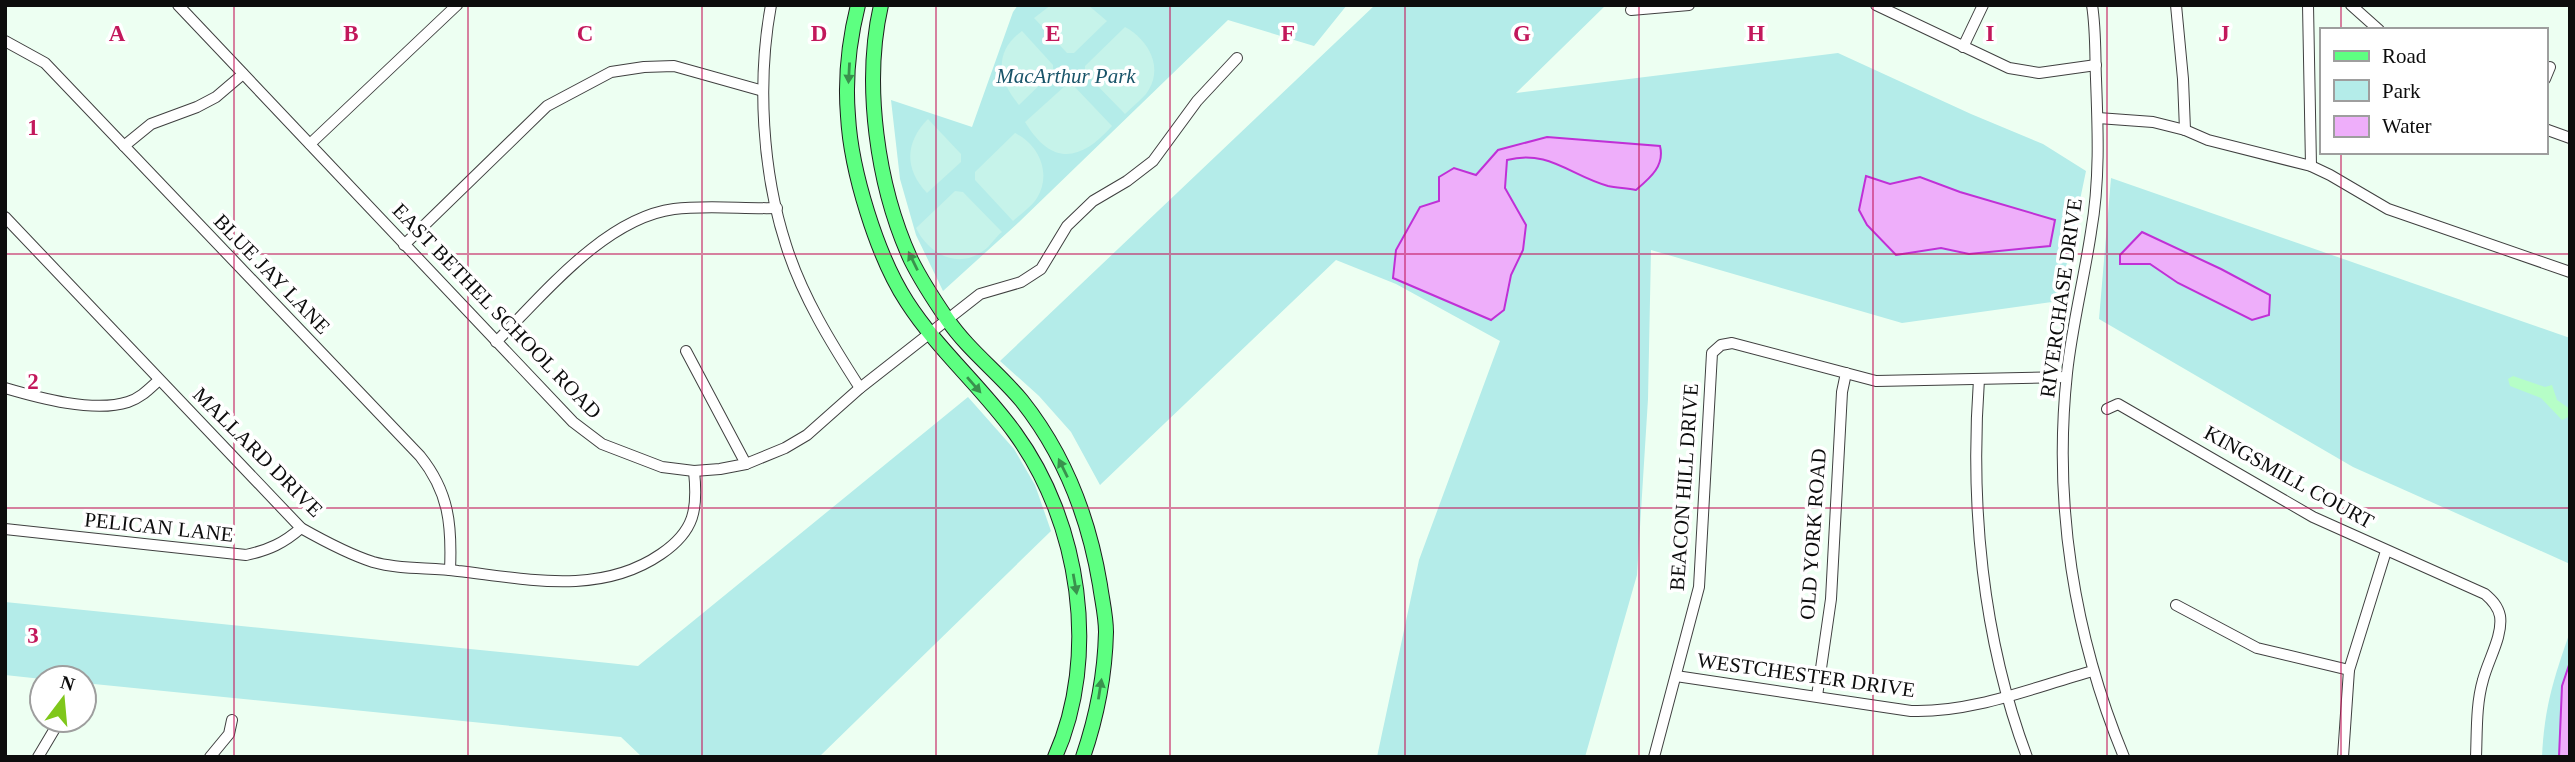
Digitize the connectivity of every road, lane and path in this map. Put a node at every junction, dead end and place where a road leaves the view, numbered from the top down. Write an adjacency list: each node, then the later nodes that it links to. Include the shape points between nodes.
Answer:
1 (178, 5): 20 (street, EAST BETHEL SCHOOL ROAD)
2 (457, 5): 27 (street)
3 (771, 5): 22 (street)
4 (858, 5): 35 (main road, one-way to 35, via 848,71 854,159 886,264)
5 (881, 5): 34 (main road, one-way to 5, via 911,259 879,153 874,86)
6 (1689, 5): 13 (street)
7 (1876, 5): 16 (street)
8 (1983, 5): 16 (street)
9 (2092, 5): 18 (street, RIVERCHASE DRIVE)
10 (2176, 5): 24 (street)
11 (2308, 5): 29 (street)
12 (2351, 5): 14 (street)
13 (1630, 10)
14 (2377, 28)
15 (5, 41): 28 (street, BLUE JAY LANE, via 45,64)
16 (1963, 47): 18 (street, via 2024,72)
17 (1237, 58): 34 (street, EAST BETHEL SCHOOL ROAD, via 1196,101 1153,161 1093,201 1067,226 1041,269 1021,282 980,294)
18 (2096, 65): 23 (street, RIVERCHASE DRIVE)
19 (2550, 67): 21 (street)
20 (243, 74): 27 (street, EAST BETHEL SCHOOL ROAD); 28 (street, via 216,97 151,124)
21 (2547, 74)
22 (763, 90): 30 (street); 32 (street, via 674,66 611,72 547,106)
23 (2098, 118): 24 (street); 39 (street, RIVERCHASE DRIVE, via 2092,230)
24 (2185, 130): 29 (street)
25 (2547, 130): 26 (street)
26 (2570, 138)
27 (310, 144): 32 (street, EAST BETHEL SCHOOL ROAD)
28 (124, 146): 50 (street, BLUE JAY LANE, via 430,469 449,513)
29 (2311, 166): 33 (street, via 2388,209)
30 (776, 208): 36 (street, via 674,209 644,217 586,254); 43 (street, via 805,291)
31 (5, 217): 41 (street, MALLARD DRIVE)
32 (404, 245): 36 (street, EAST BETHEL SCHOOL ROAD)
33 (2570, 272)
34 (947, 320): 35 (street, EAST BETHEL SCHOOL ROAD); 60 (main road, one-way to 34, via 1102,685 1106,630 1090,532 1061,461 1043,431 1021,400)
35 (929, 333): 43 (street, EAST BETHEL SCHOOL ROAD); 59 (main road, one-way to 59, via 1016,433 1044,482 1067,546 1081,639 1074,697)
36 (496, 342): 46 (street, EAST BETHEL SCHOOL ROAD, via 573,422 602,444 663,467)
37 (687, 351): 45 (street)
38 (1846, 373): 40 (street, via 1876,381); 54 (street, BEACON HILL DRIVE, via 1732,343 1712,353 1699,587); 56 (street, OLD YORK ROAD, via 1831,599)
39 (2066, 377): 40 (street); 53 (street, RIVERCHASE DRIVE, via 2063,444 2068,543)
40 (1979, 379): 55 (street, via 1975,474 1980,551)
41 (159, 380): 42 (street, via 139,397 111,406); 47 (street, MALLARD DRIVE)
42 (5, 388)
43 (859, 388): 45 (street, EAST BETHEL SCHOOL ROAD, via 807,435)
44 (2107, 409): 49 (street, KINGSMILL COURT, via 2118,404 2313,517)
45 (746, 464): 46 (street, EAST BETHEL SCHOOL ROAD)
46 (694, 471): 50 (street, MALLARD DRIVE, via 697,498 692,521 675,544 623,574 561,582)
47 (301, 528): 48 (street, PELICAN LANE, via 268,550 246,555); 50 (street, MALLARD DRIVE, via 373,562)
48 (5, 529)
49 (2386, 551): 52 (street); 67 (street, KINGSMILL COURT, via 2485,594 2500,614 2479,701)
50 (450, 570)
51 (2176, 605): 52 (street, via 2257,648)
52 (2348, 670): 66 (street)
53 (2093, 671): 55 (street, WESTCHESTER DRIVE); 65 (street, RIVERCHASE DRIVE)
54 (1676, 676): 56 (street, WESTCHESTER DRIVE); 63 (street, BEACON HILL DRIVE)
55 (2007, 695): 56 (street, WESTCHESTER DRIVE, via 1934,712); 64 (street)
56 (1817, 696)
57 (232, 720): 62 (street, via 229,734)
58 (52, 734): 61 (street)
59 (1057, 752): 60 (main road)
60 (1083, 756)
61 (38, 757)
62 (210, 757)
63 (1654, 757)
64 (2027, 757)
65 (2124, 757)
66 (2343, 757)
67 (2476, 757)

